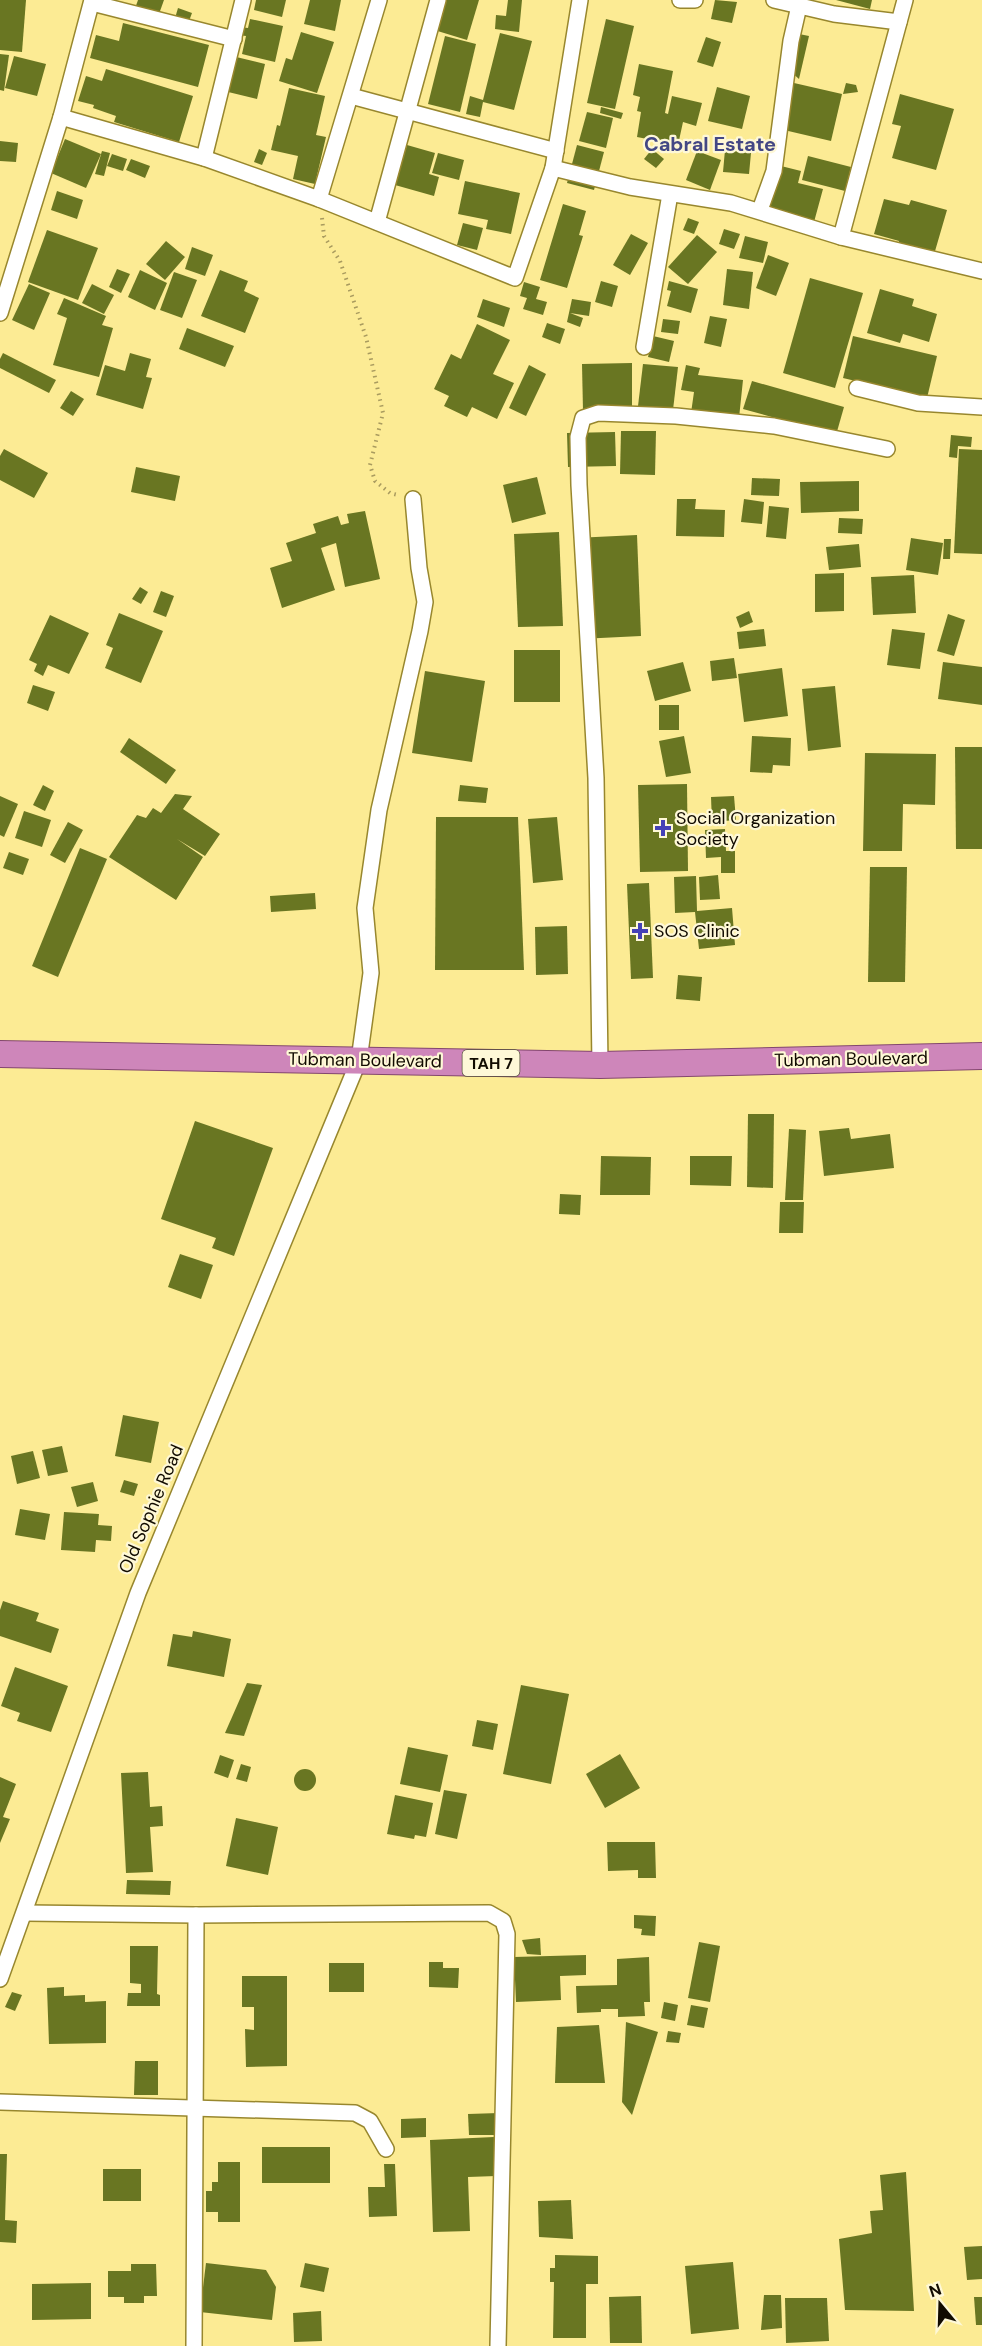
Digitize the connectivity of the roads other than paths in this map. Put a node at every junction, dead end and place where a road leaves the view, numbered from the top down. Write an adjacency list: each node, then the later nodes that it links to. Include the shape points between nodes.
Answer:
1 (243, 0): 12 (street)
2 (379, 0): 13 (street)
3 (438, 0): 14 (street)
4 (580, 0): 16 (street)
5 (680, 0): 6 (street)
6 (695, 0)
7 (774, 0): 10 (street)
8 (905, 0): 11 (street)
9 (92, 2): 12 (street); 15 (street)
10 (799, 6): 11 (street); 21 (street, via 774,171)
11 (899, 22): 23 (street)
12 (234, 39): 17 (street)
13 (351, 96): 14 (street); 20 (street)
14 (407, 113): 16 (street); 22 (street)
15 (61, 117): 17 (street); 25 (street)
16 (556, 151): 18 (street)
17 (204, 158): 20 (street)
18 (553, 168): 19 (street); 22 (street, via 515,278)
19 (670, 194): 21 (street); 26 (street)
20 (320, 199): 22 (street)
21 (760, 210): 23 (street)
22 (377, 222)
23 (841, 237): 24 (street)
24 (982, 271)
25 (0, 314)
26 (644, 347)
27 (857, 388): 28 (street, via 918,403)
28 (982, 406)
29 (887, 449): 34 (street, via 763,425 676,416 598,413 583,418 578,437 579,485 596,778)
30 (413, 499): 33 (street, Old Sophie Road, via 425,602 379,810 365,908 371,973)
31 (0, 1054): 33 (highway, Tubman Boulevard / TAH 7)
32 (982, 1056): 34 (highway, Tubman Boulevard / TAH 7)
33 (359, 1060): 34 (highway, Tubman Boulevard / TAH 7); 35 (street, Old Sophie Road, via 138,1593)
34 (600, 1065)
35 (25, 1913): 36 (street); 37 (street, Old Sophie Road)
36 (196, 1915): 39 (street); 42 (street, via 489,1913 503,1921 507,1934)
37 (0, 1979)
38 (0, 2102): 39 (street)
39 (195, 2110): 40 (street, via 355,2113 370,2121); 41 (street)
40 (386, 2149)
41 (194, 2346)
42 (498, 2346)

